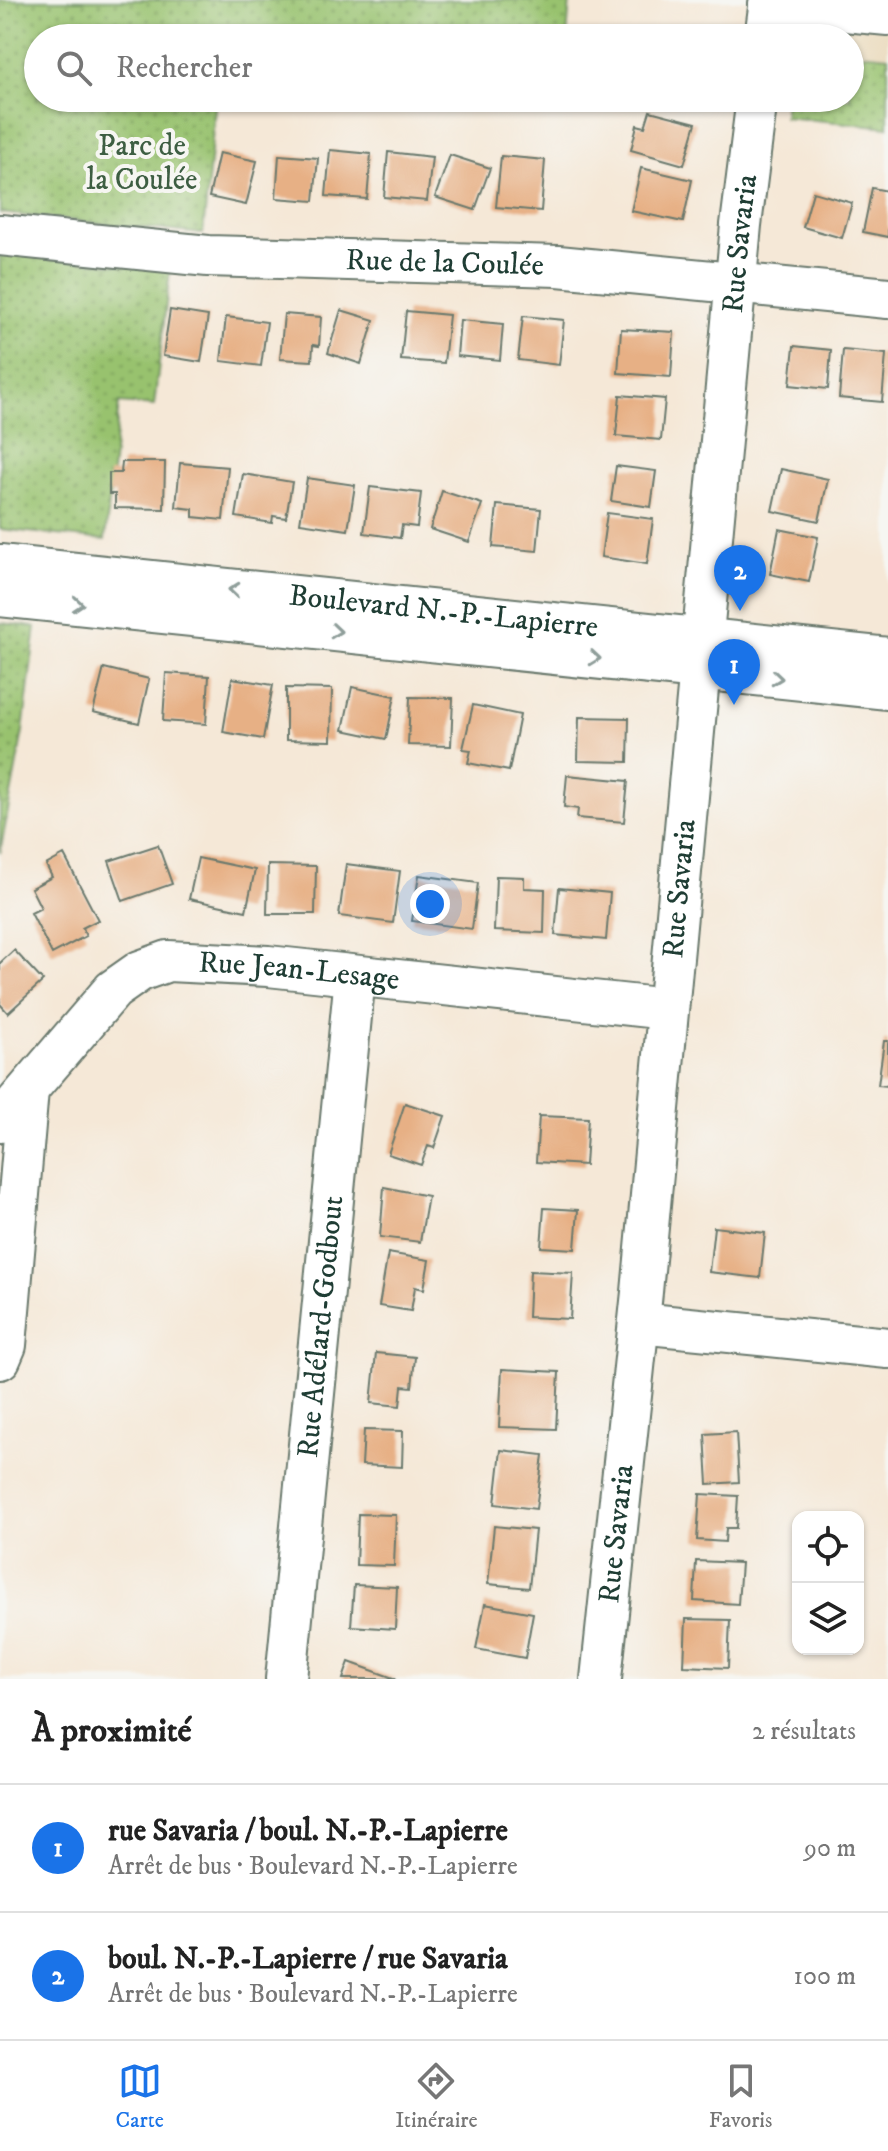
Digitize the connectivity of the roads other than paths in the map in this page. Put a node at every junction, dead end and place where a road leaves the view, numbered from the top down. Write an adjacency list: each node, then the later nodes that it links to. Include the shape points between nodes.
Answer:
1 (768, 14): 2 (street)
2 (888, 15)
3 (755, 112): 5 (street, Rue Savaria)
4 (0, 235): 5 (street, Rue de la Coulée, via 208,256 517,263)
5 (736, 282): 6 (street, Rue de la Coulée); 9 (street, Rue Savaria)
6 (888, 298)
7 (0, 565): 9 (street, Boulevard N.-P.-Lapierre, one-way to 7)
8 (0, 596): 9 (street, Boulevard N.-P.-Lapierre, one-way to 9)
9 (701, 655): 10 (street, Boulevard N.-P.-Lapierre); 11 (street, Boulevard N.-P.-Lapierre, one-way to 11); 13 (street, Rue Savaria)
10 (888, 658)
11 (888, 689)
12 (355, 976): 13 (street, Rue Jean-Lesage); 14 (street, Rue Jean-Lesage, via 184,959 154,965 113,990); 19 (street, Rue Adélard-Godbout)
13 (667, 1009): 16 (street, Rue Savaria)
14 (28, 1090): 15 (street, Rue Jean-Lesage); 18 (street, via 6,1345)
15 (0, 1122)
16 (639, 1323): 17 (street); 20 (street, Rue Savaria)
17 (888, 1348)
18 (0, 1359)
19 (286, 1679)
20 (601, 1679)

